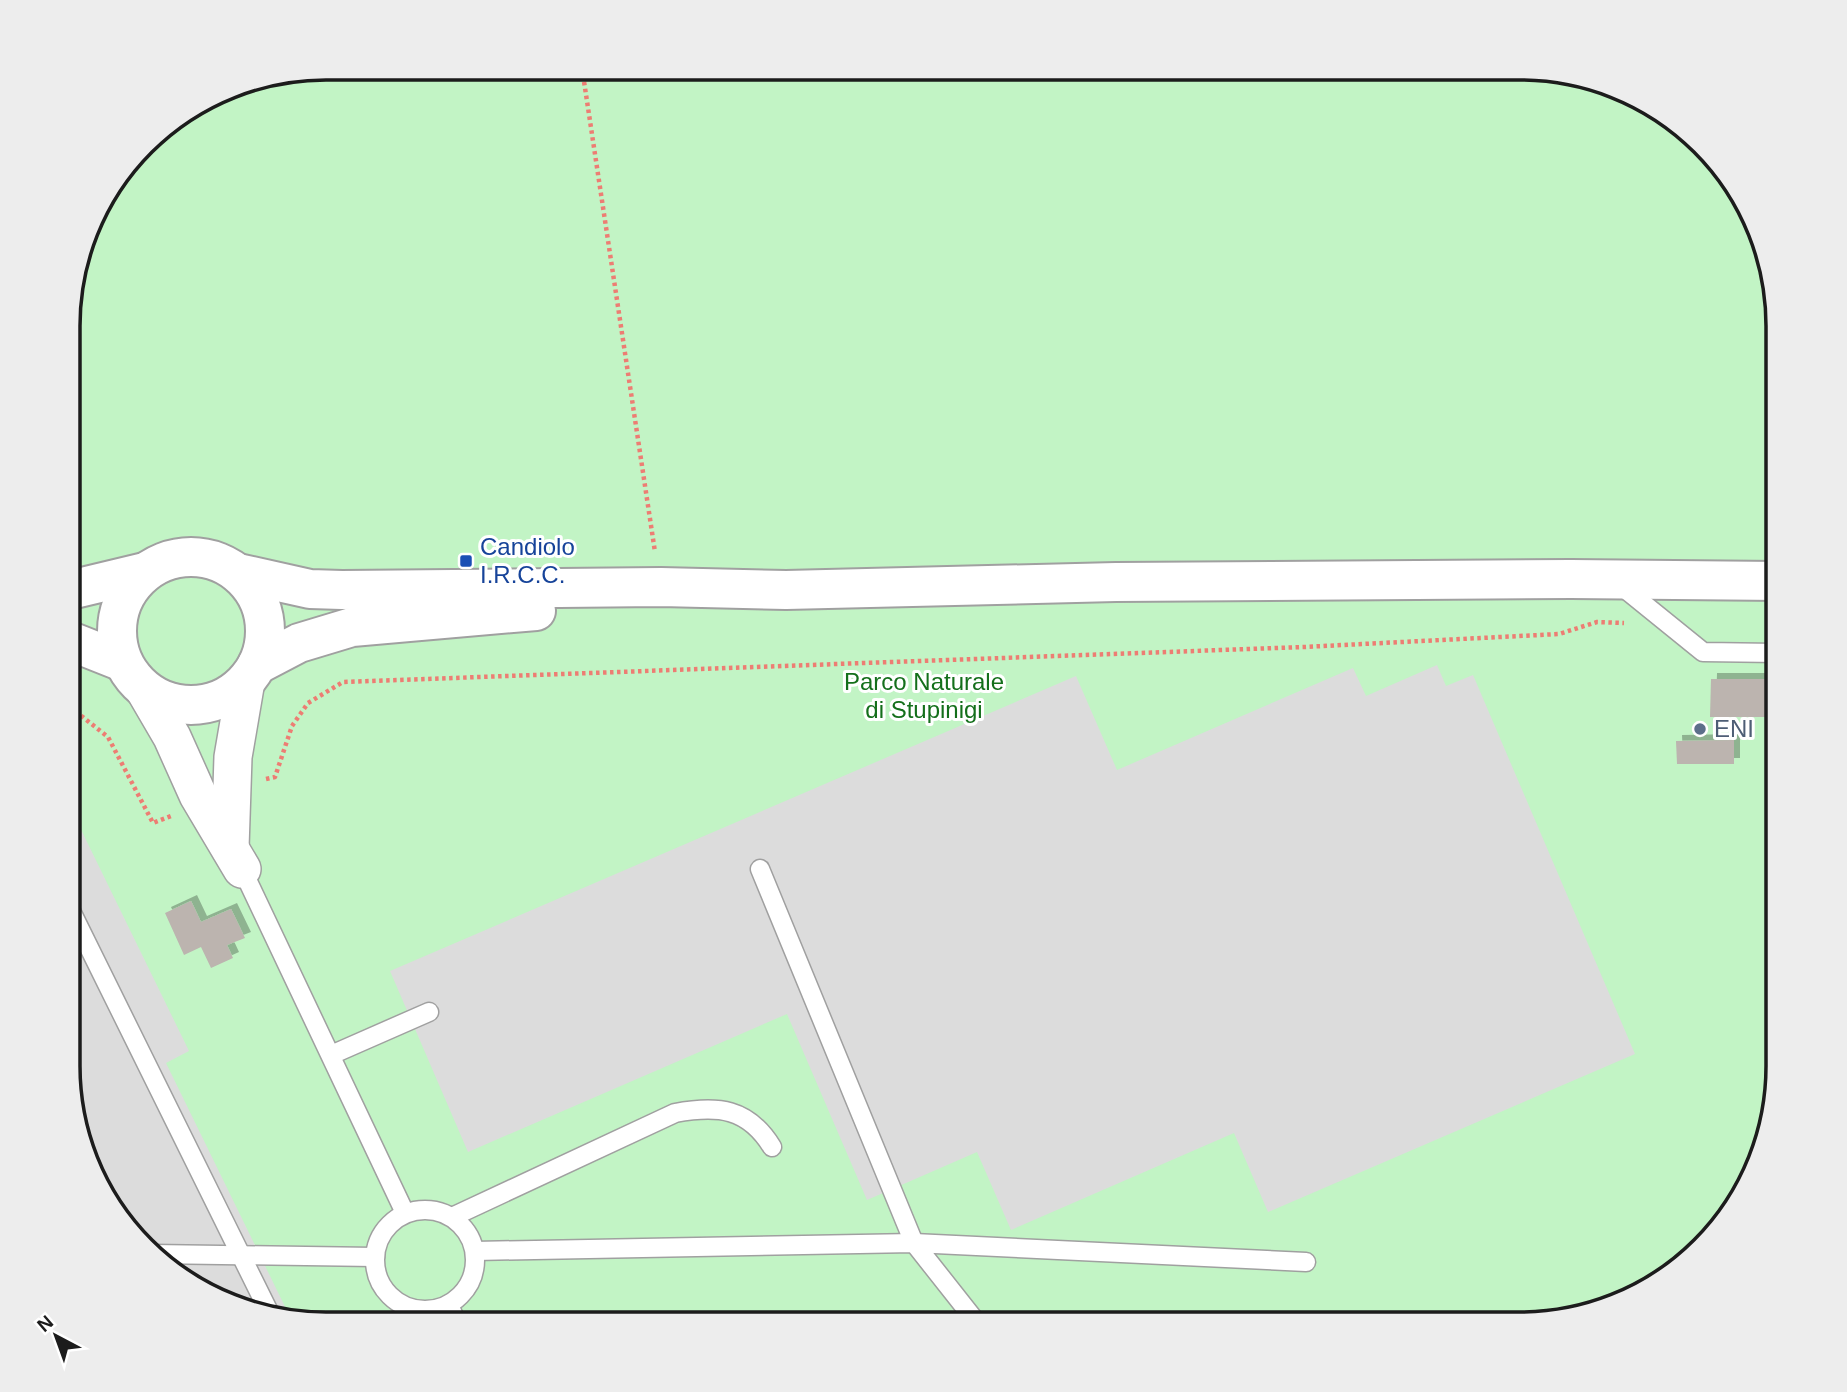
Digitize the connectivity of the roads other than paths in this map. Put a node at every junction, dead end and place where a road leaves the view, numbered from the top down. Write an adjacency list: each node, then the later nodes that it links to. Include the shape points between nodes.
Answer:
1 (145, 572): 2 (street, via 167,560 192,556 216,560); 5 (street); 10 (street, via 128,590 118,613 117,639)
2 (238, 573): 6 (street, via 331,590); 9 (street, via 255,592 264,615 265,641)
3 (1614, 579): 4 (street); 6 (street, via 1116,582); 8 (lane, via 1703,652)
4 (1766, 581)
5 (80, 588)
6 (786, 590): 9 (street, via 352,627 299,643)
7 (80, 646): 10 (street)
8 (1766, 653)
9 (252, 673): 10 (street, via 229,695 186,705 164,700); 11 (street, via 233,757)
10 (134, 676): 11 (street)
11 (236, 859): 15 (lane)
12 (760, 869): 19 (lane)
13 (81, 932): 22 (lane)
14 (429, 1012): 15 (lane)
15 (331, 1055): 17 (lane)
16 (772, 1147): 18 (lane, via 760,1126 728,1110 701,1108 675,1114)
17 (405, 1213): 18 (lane, via 437,1210); 23 (lane, via 384,1231)
18 (452, 1217): 20 (lane, via 467,1231)
19 (914, 1243): 20 (lane); 24 (lane); 30 (lane)
20 (475, 1251): 26 (lane, via 470,1282)
21 (169, 1254): 22 (lane)
22 (240, 1254): 23 (lane); 25 (lane)
23 (375, 1257): 27 (lane, via 383,1288)
24 (1306, 1262)
25 (265, 1303)
26 (449, 1305): 28 (lane); 29 (lane)
27 (408, 1311)
28 (425, 1311)
29 (452, 1311)
30 (968, 1312)

